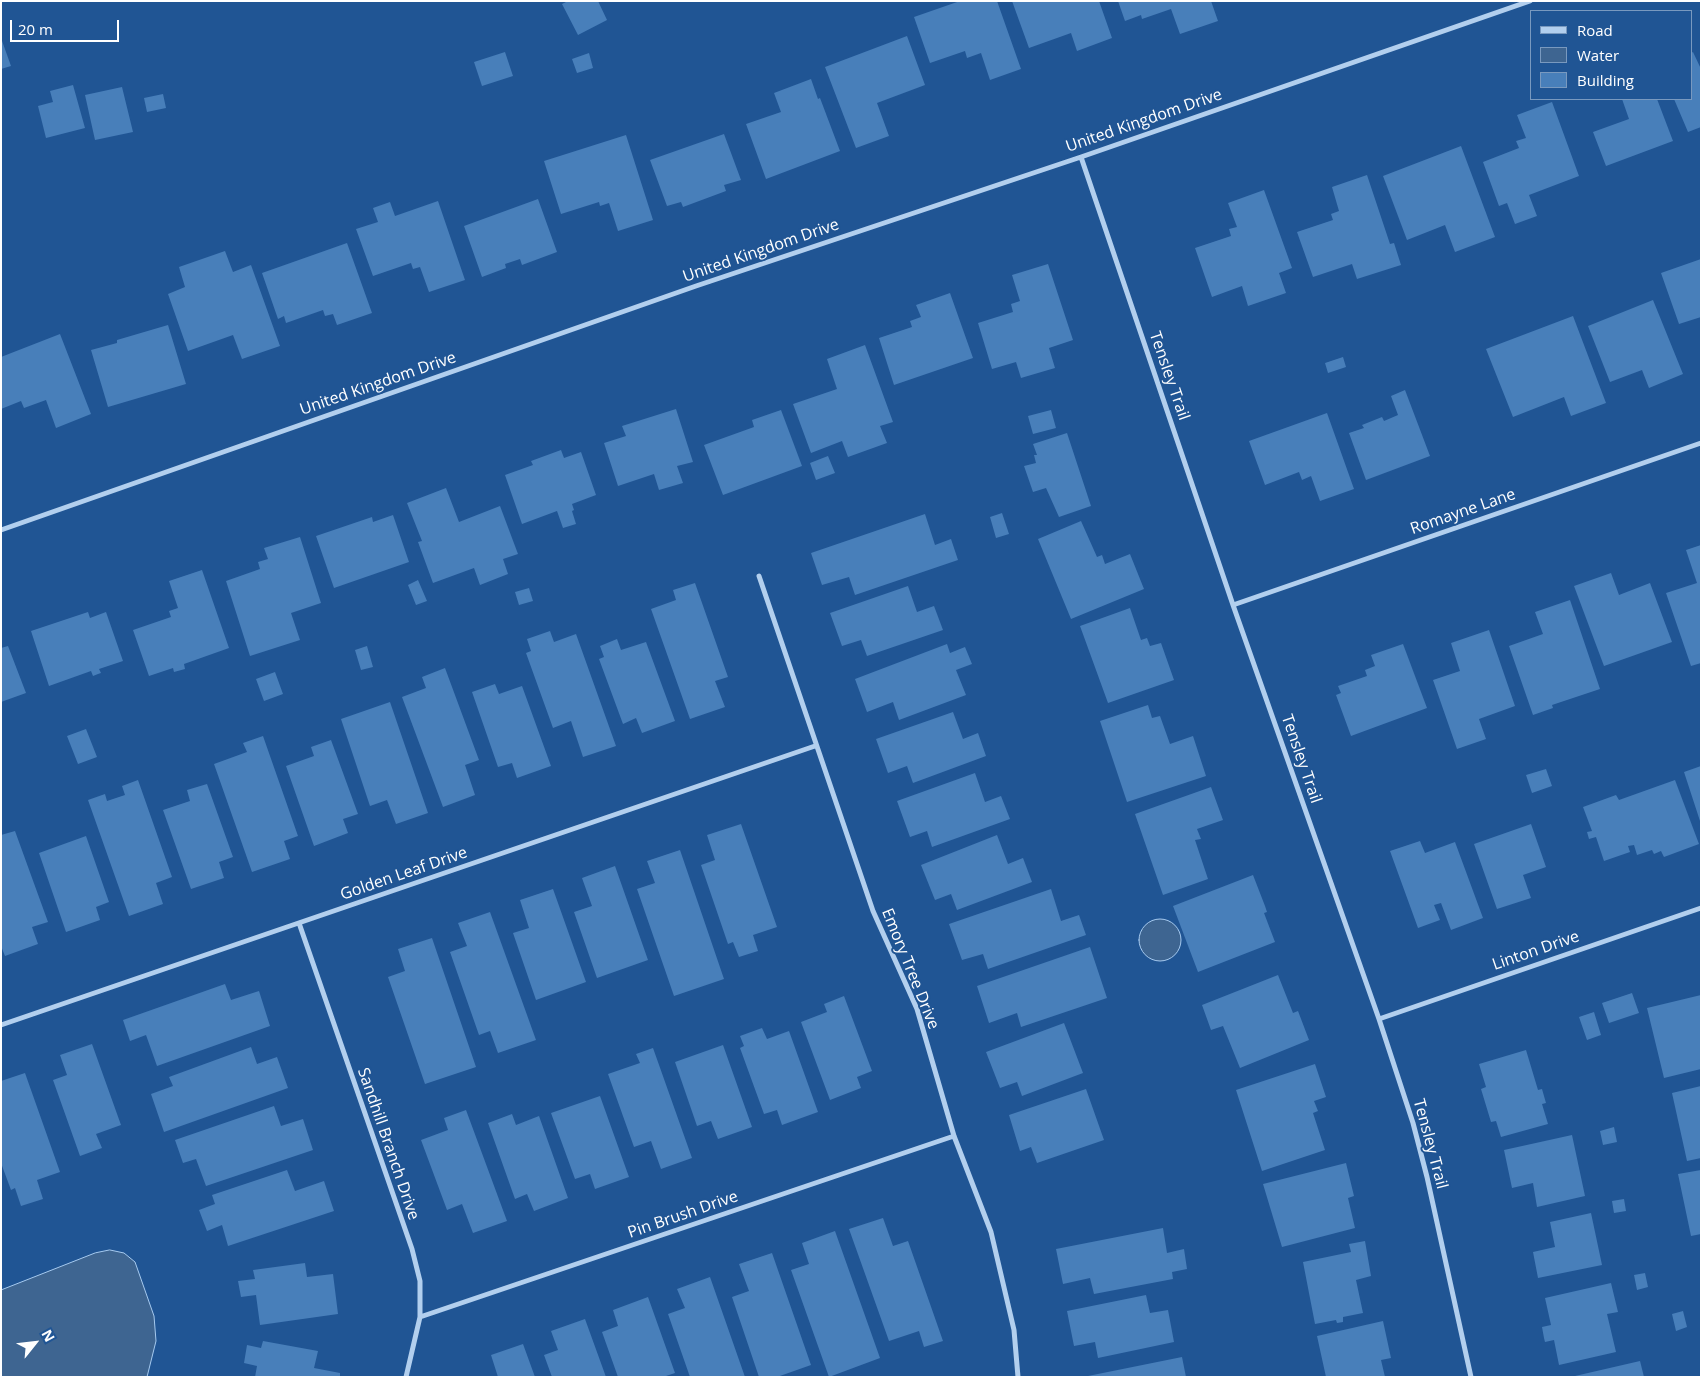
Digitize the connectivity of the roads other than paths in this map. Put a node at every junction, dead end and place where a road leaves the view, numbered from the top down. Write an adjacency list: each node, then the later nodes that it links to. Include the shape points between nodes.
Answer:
1 (1530, 1): 2 (street, United Kingdom Drive)
2 (1080, 157): 4 (street, United Kingdom Drive, via 696,286); 6 (street, Tensley Trail)
3 (1701, 443): 6 (street, Romayne Lane)
4 (1, 530)
5 (759, 576): 7 (street, Emory Tree Drive)
6 (1233, 605): 10 (street, Tensley Trail)
7 (815, 746): 9 (street, Golden Leaf Drive); 12 (street, Emory Tree Drive, via 873,912 917,1009)
8 (1701, 908): 10 (street, Linton Drive)
9 (299, 923): 11 (street, Golden Leaf Drive); 13 (street, Sandhill Branch Drive, via 412,1249 420,1281)
10 (1379, 1018): 16 (street, Tensley Trail, via 1427,1177)
11 (1, 1024)
12 (954, 1136): 13 (street, Pin Brush Drive); 15 (street, Emory Tree Drive, via 991,1232 1014,1330)
13 (420, 1317): 14 (street, Sandhill Branch Drive)
14 (406, 1377)
15 (1018, 1377)
16 (1471, 1377)

